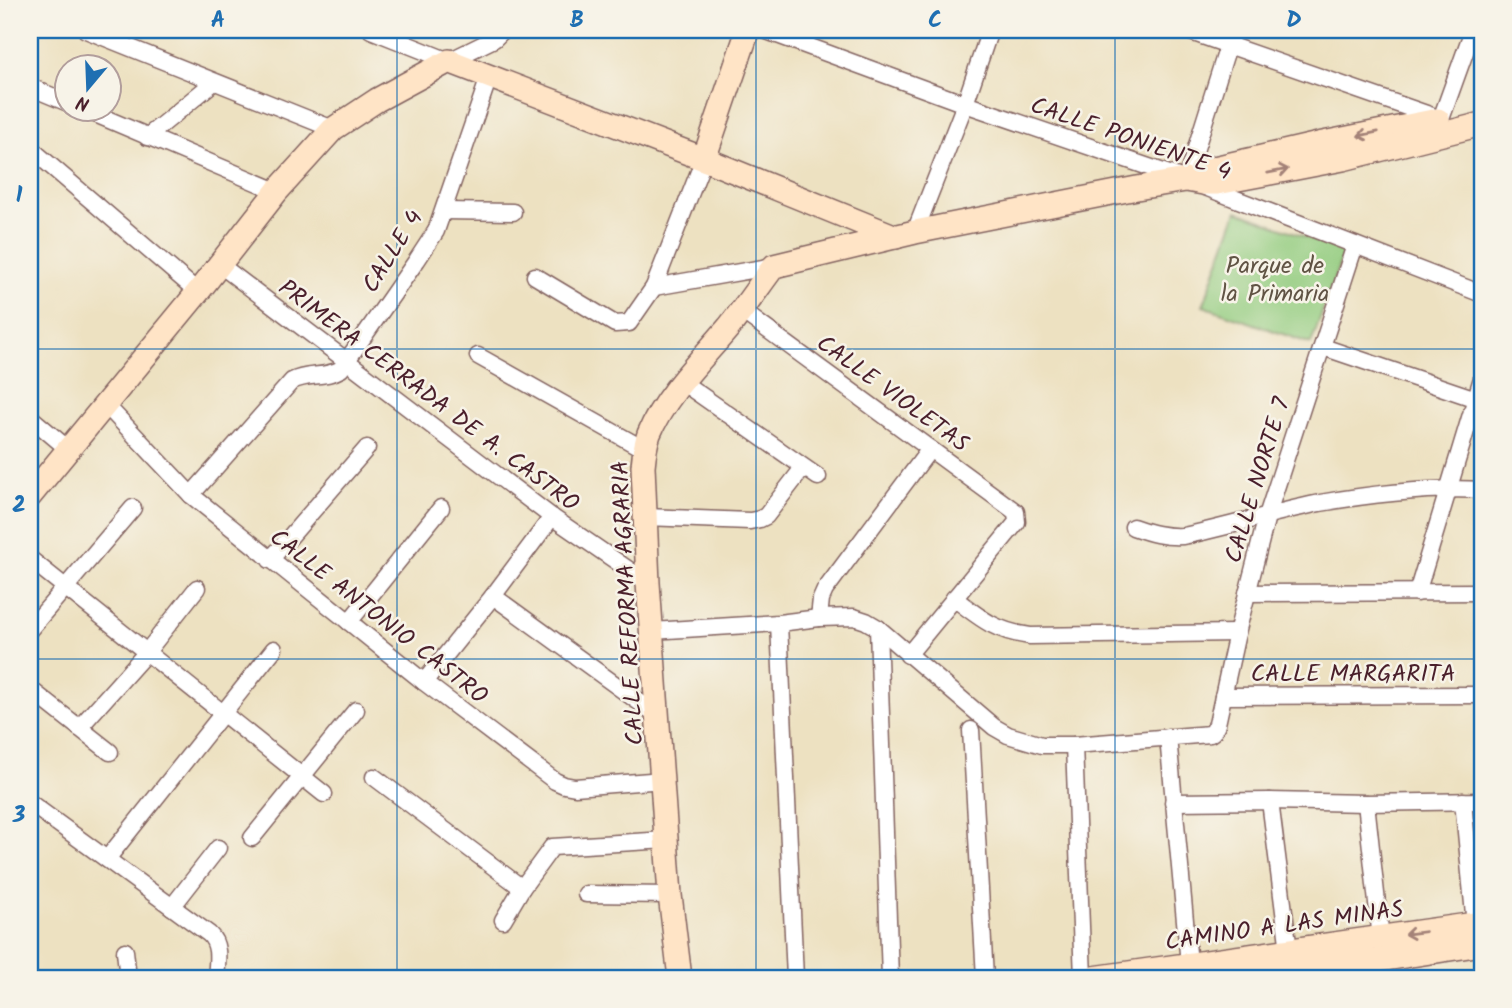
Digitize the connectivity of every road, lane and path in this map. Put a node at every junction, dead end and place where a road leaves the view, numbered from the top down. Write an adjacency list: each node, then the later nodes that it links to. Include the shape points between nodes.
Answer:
1 (86, 30): 12 (street)
2 (371, 30): 10 (street)
3 (503, 30): 10 (street)
4 (747, 30): 23 (main road)
5 (764, 30): 15 (street, CALLE PONIENTE 4)
6 (990, 30): 15 (street)
7 (1185, 30): 9 (street)
8 (1473, 30): 17 (street)
9 (1230, 37): 17 (street); 24 (street)
10 (449, 61): 11 (main road); 20 (main road)
11 (489, 77): 23 (main road); 26 (street, CALLE 4)
12 (214, 82): 20 (street); 21 (street)
13 (30, 87): 14 (street)
14 (52, 96)
15 (965, 104): 24 (street, CALLE PONIENTE 4); 28 (street)
16 (1482, 110): 17 (main road)
17 (1441, 119): 19 (street); 24 (main road, one-way to 24, via 1205,170)
18 (113, 122): 21 (street)
19 (1477, 128): 24 (main road, one-way to 19, via 1217,183)
20 (333, 129): 25 (main road)
21 (147, 137): 25 (street)
22 (30, 148): 34 (street)
23 (704, 159): 28 (main road); 33 (street)
24 (1186, 180): 28 (main road); 29 (street, CALLE PONIENTE 4)
25 (276, 191): 30 (main road)
26 (444, 211): 27 (street); 39 (street, CALLE 4, via 436,231)
27 (513, 212)
28 (905, 235): 31 (main road)
29 (1355, 245): 35 (street, CALLE PONIENTE 4); 37 (street, CALLE NORTE 7)
30 (219, 264): 34 (main road); 39 (street, PRIMERA CERRADA DE A. CASTRO)
31 (774, 266): 33 (street); 36 (main road, CALLE REFORMA AGRARIA)
32 (534, 276): 33 (street, via 621,325 632,320)
33 (654, 287)
34 (198, 292): 43 (main road)
35 (1482, 294)
36 (742, 311): 41 (main road, CALLE REFORMA AGRARIA); 47 (street, CALLE VIOLETAS)
37 (1323, 347): 42 (street); 57 (street, CALLE NORTE 7)
38 (478, 356): 48 (street)
39 (346, 361): 53 (street, via 335,373 292,381); 58 (street, PRIMERA CERRADA DE A. CASTRO)
40 (1482, 378): 42 (street)
41 (682, 382): 48 (main road, CALLE REFORMA AGRARIA, via 659,414); 49 (street)
42 (1479, 400): 51 (street)
43 (105, 404): 46 (main road); 53 (street, CALLE ANTONIO CASTRO)
44 (30, 417): 46 (street)
45 (367, 448): 62 (street)
46 (68, 449): 54 (main road)
47 (930, 449): 70 (street, CALLE VIOLETAS, via 1018,517); 71 (street, via 825,590)
48 (645, 450): 59 (main road, CALLE REFORMA AGRARIA)
49 (803, 468): 50 (street); 59 (street, via 760,519)
50 (818, 477)
51 (1449, 488): 52 (street); 57 (street, via 1381,494); 68 (street)
52 (1482, 490)
53 (191, 495): 62 (street, CALLE ANTONIO CASTRO)
54 (30, 496)
55 (441, 508): 72 (street)
56 (133, 509): 64 (street)
57 (1267, 516): 60 (street, via 1183,536 1167,537); 67 (street, CALLE NORTE 7)
58 (552, 517): 63 (street, PRIMERA CERRADA DE A. CASTRO); 69 (street)
59 (645, 517): 63 (main road, CALLE REFORMA AGRARIA)
60 (1133, 527)
61 (30, 559): 64 (street)
62 (270, 560): 72 (street, CALLE ANTONIO CASTRO)
63 (648, 583): 76 (main road, CALLE REFORMA AGRARIA)
64 (65, 588): 75 (street); 79 (street)
65 (197, 588): 79 (street)
66 (1482, 592): 68 (street)
67 (1247, 593): 68 (street); 77 (street, CALLE NORTE 7)
68 (1417, 593)
69 (493, 596): 81 (street); 87 (street)
70 (954, 598): 77 (street, via 995,628 1012,634); 80 (street)
71 (819, 618): 73 (street); 74 (street, via 854,617)
72 (349, 622): 81 (street, CALLE ANTONIO CASTRO)
73 (779, 623): 76 (street); 121 (street)
74 (877, 628): 80 (street); 122 (street)
75 (30, 629)
76 (652, 631): 87 (main road, CALLE REFORMA AGRARIA)
77 (1237, 633): 84 (street, CALLE NORTE 7)
78 (274, 649): 86 (street)
79 (146, 653): 86 (street); 88 (street)
80 (908, 655): 91 (street, via 1008,735 1042,745)
81 (424, 682): 95 (street, CALLE ANTONIO CASTRO, via 564,785)
82 (30, 689): 88 (street)
83 (1482, 695): 84 (street, CALLE MARGARITA)
84 (1223, 696): 90 (street, CALLE NORTE 7, via 1213,732)
85 (356, 709): 93 (street)
86 (223, 715): 93 (street); 106 (street)
87 (657, 715): 95 (main road, CALLE REFORMA AGRARIA)
88 (79, 728): 92 (street)
89 (971, 730): 123 (street)
90 (1168, 737): 91 (street); 100 (street)
91 (1074, 745): 124 (street)
92 (110, 752)
93 (301, 776): 96 (street); 103 (street)
94 (374, 777): 107 (street)
95 (663, 780): 104 (main road, CALLE REFORMA AGRARIA)
96 (324, 794)
97 (1270, 801): 100 (street); 102 (street); 114 (street)
98 (1463, 801): 99 (street); 102 (street); 112 (street)
99 (1482, 801)
100 (1173, 802): 116 (street)
101 (30, 803): 106 (street)
102 (1366, 803): 113 (street)
103 (253, 838)
104 (667, 840): 107 (street, via 552,847); 109 (main road, CALLE REFORMA AGRARIA)
105 (218, 848): 110 (street)
106 (107, 859): 110 (street)
107 (522, 888): 111 (street)
108 (586, 894): 109 (street)
109 (670, 895): 120 (main road, CALLE REFORMA AGRARIA)
110 (172, 907): 119 (street, via 215,939)
111 (503, 920)
112 (1480, 931): 113 (main road, CAMINO A LAS MINAS, one-way to 113); 117 (main road, CAMINO A LAS MINAS)
113 (1381, 939): 114 (main road, CAMINO A LAS MINAS)
114 (1289, 950): 116 (main road, CAMINO A LAS MINAS)
115 (125, 951): 118 (street)
116 (1189, 964): 125 (main road, CAMINO A LAS MINAS)
117 (1373, 970): 126 (main road, CAMINO A LAS MINAS)
118 (128, 978)
119 (216, 978)
120 (680, 978)
121 (795, 978)
122 (891, 978)
123 (985, 978)
124 (1083, 978)
125 (1093, 978)
126 (1239, 978)

